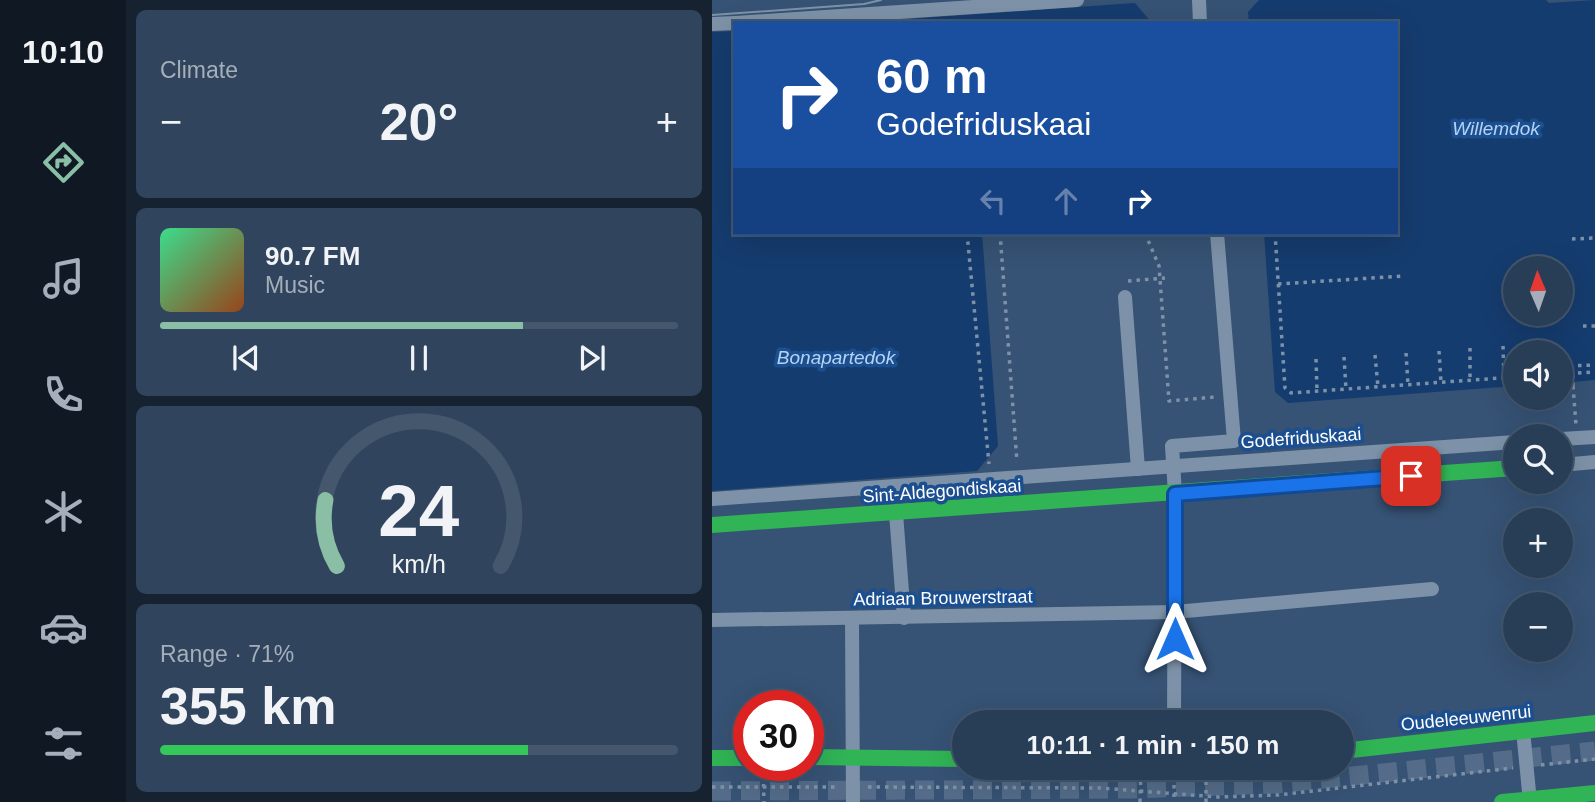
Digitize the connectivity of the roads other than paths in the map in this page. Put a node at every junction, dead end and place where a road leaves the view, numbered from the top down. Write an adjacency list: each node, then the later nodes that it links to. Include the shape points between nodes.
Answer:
1 (1077, 0): 3 (street)
2 (1198, 0): 5 (street)
3 (945, 5): 4 (street)
4 (758, 21)
5 (1200, 21)
6 (733, 23): 7 (street)
7 (712, 24)
8 (1217, 235): 15 (street, via 1234,441 1172,446)
9 (1125, 297): 16 (street)
10 (1595, 437): 11 (street)
11 (1573, 438)
12 (1503, 443): 15 (street, Godefriduskaai)
13 (1595, 462): 14 (street)
14 (1573, 464)
15 (1173, 467): 16 (street, Sint-Aldegondiskaai); 18 (street)
16 (1138, 469): 19 (street, Sint-Aldegondiskaai)
17 (1503, 469): 18 (street)
18 (1175, 494): 20 (street, Sint-Aldegondiskaai); 23 (street)
19 (712, 499)
20 (896, 513): 21 (street, Sint-Aldegondiskaai); 24 (street)
21 (712, 525)
22 (1432, 589): 23 (street, Adriaan Brouwerstraat)
23 (1175, 612): 24 (street, Adriaan Brouwerstraat); 27 (street)
24 (904, 618): 25 (street, Adriaan Brouwerstraat)
25 (852, 619): 26 (street, Adriaan Brouwerstraat); 32 (street)
26 (712, 620)
27 (1174, 710)
28 (1595, 723): 29 (street, Oudeleeuwenrui)
29 (1523, 730): 30 (street, Oudeleeuwenrui); 38 (street)
30 (1354, 750)
31 (824, 757): 32 (street)
32 (853, 757): 35 (street); 37 (street)
33 (712, 758): 34 (street)
34 (733, 758)
35 (952, 759)
36 (1595, 793): 38 (street)
37 (853, 795)
38 (1530, 801): 39 (street)
39 (1502, 802)

